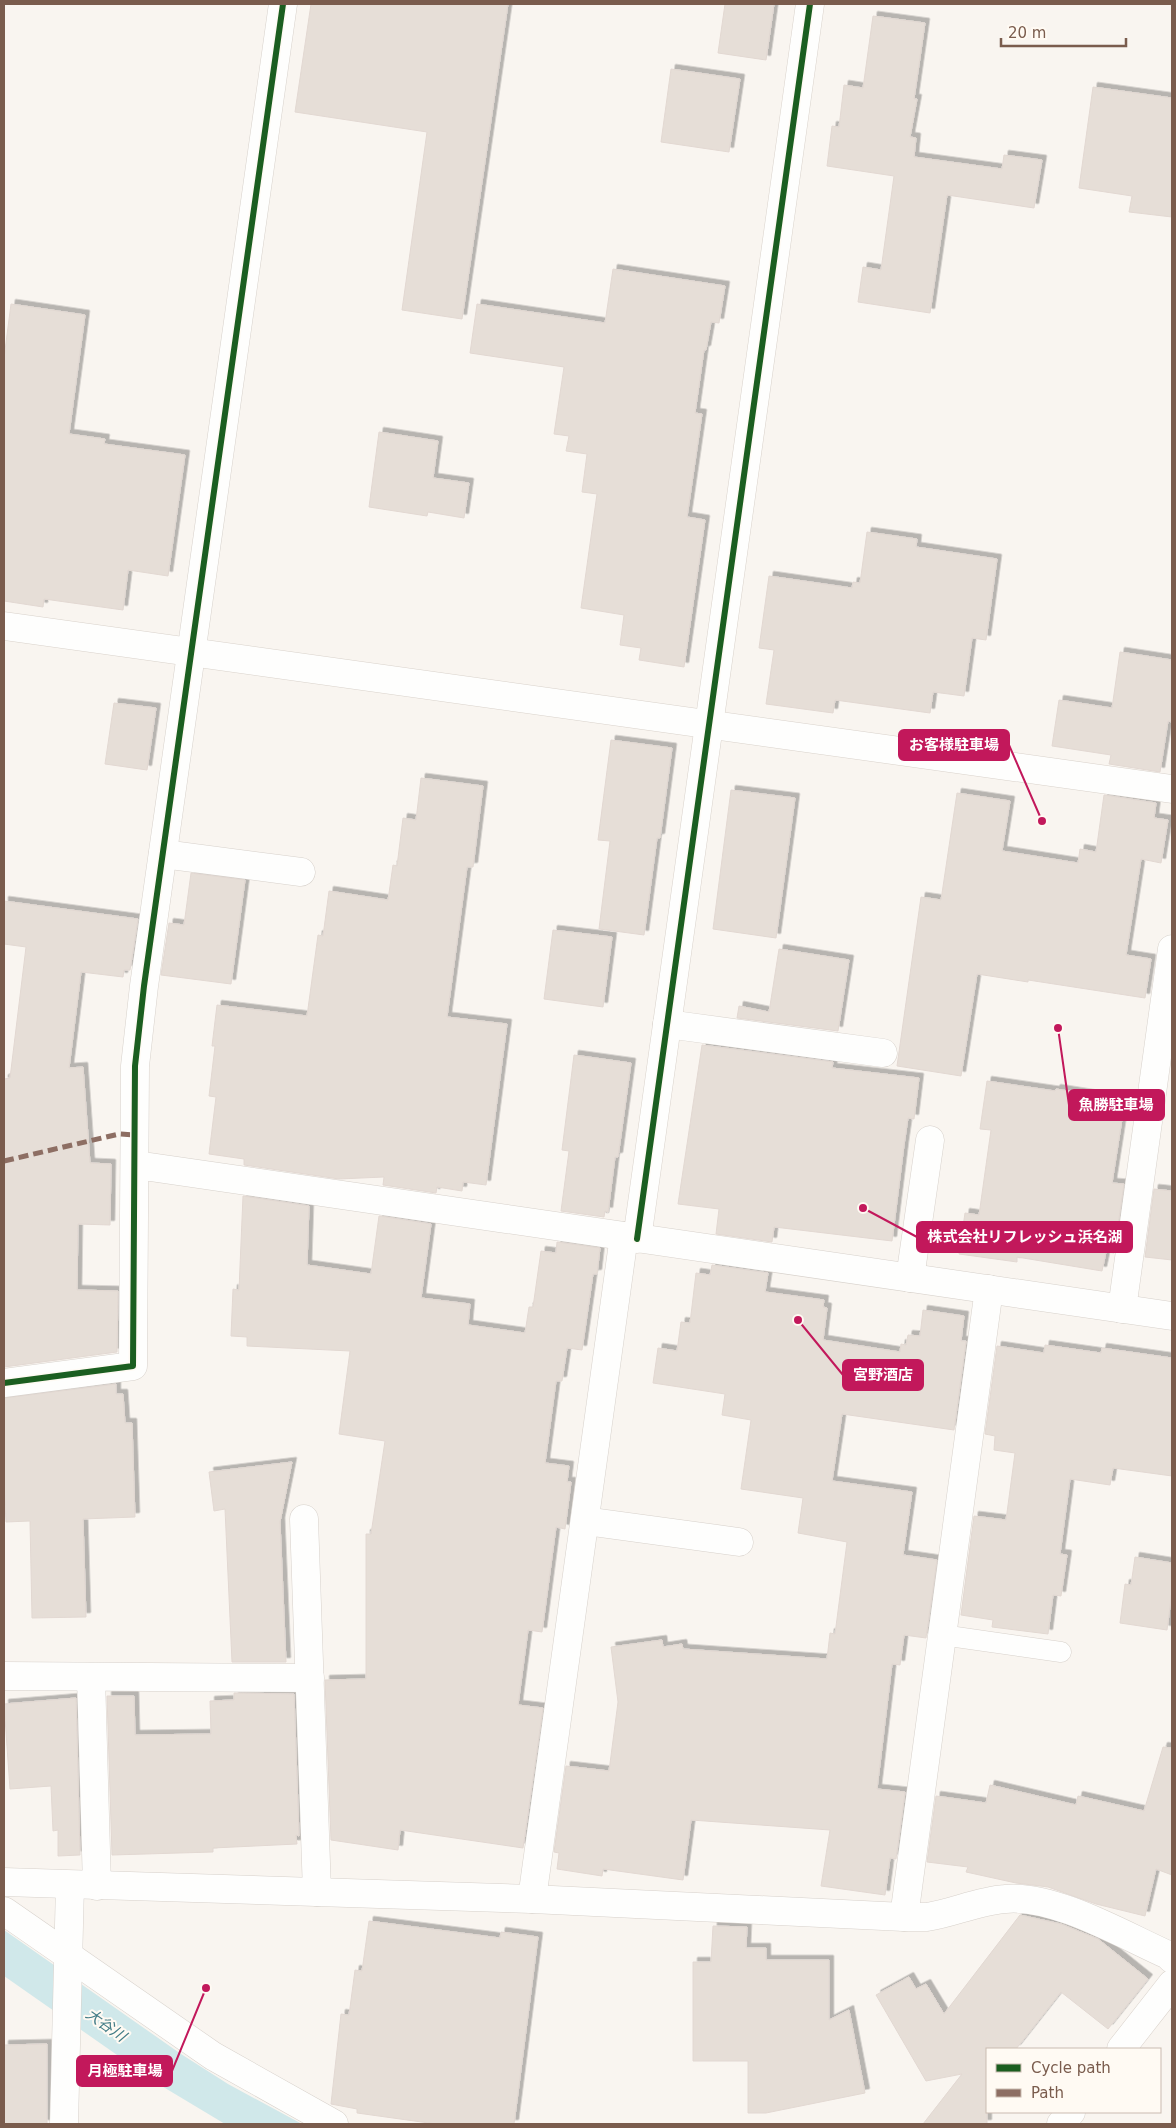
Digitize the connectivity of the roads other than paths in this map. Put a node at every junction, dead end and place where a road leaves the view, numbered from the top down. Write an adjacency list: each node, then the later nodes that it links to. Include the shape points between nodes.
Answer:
1 (283, 4): 4 (street)
2 (810, 4): 5 (street)
3 (4, 626): 4 (street)
4 (192, 652): 5 (street); 7 (street)
5 (709, 724): 6 (street); 10 (street)
6 (1172, 789)
7 (164, 854): 8 (street); 13 (street, via 135,1066)
8 (301, 872)
9 (1172, 949): 17 (street)
10 (667, 1024): 11 (street); 14 (street)
11 (883, 1053)
12 (930, 1140): 15 (street)
13 (134, 1167): 14 (street); 19 (street, via 133,1366)
14 (630, 1238): 15 (street); 21 (street)
15 (910, 1278): 16 (street)
16 (989, 1289): 17 (street); 23 (street)
17 (1122, 1309): 18 (street)
18 (1172, 1316)
19 (4, 1383)
20 (304, 1519): 27 (street)
21 (585, 1521): 22 (street); 32 (street)
22 (739, 1542)
23 (942, 1636): 24 (lane); 34 (street)
24 (1061, 1652)
25 (4, 1676): 26 (street)
26 (91, 1677): 27 (street); 30 (street)
27 (310, 1678): 31 (street)
28 (4, 1882): 29 (street)
29 (70, 1884): 30 (street); 36 (street)
30 (97, 1886): 31 (street)
31 (317, 1892): 32 (street)
32 (532, 1899): 34 (street)
33 (4, 1911): 36 (street)
34 (904, 1917): 35 (street, via 927,1916 1004,1899 1028,1898 1073,1912)
35 (1172, 1959)
36 (68, 1964): 40 (street); 41 (street, via 213,2056)
37 (1172, 1984): 38 (street)
38 (1122, 2048)
39 (1070, 2113): 42 (street)
40 (64, 2124)
41 (334, 2124)
42 (1061, 2124)

